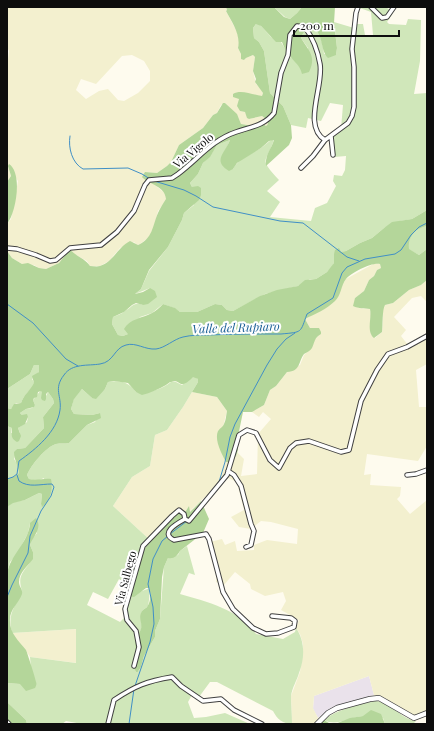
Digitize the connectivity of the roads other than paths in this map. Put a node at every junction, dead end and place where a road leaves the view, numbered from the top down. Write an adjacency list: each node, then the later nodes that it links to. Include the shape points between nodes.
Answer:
1 (358, 7): 4 (street, via 352,49 354,107 348,123)
2 (371, 7): 3 (street, via 382,18 387,17)
3 (394, 7)
4 (331, 136): 5 (street); 6 (street)
5 (325, 140): 7 (street); 8 (street, Via Vigolo, via 319,136 315,128 320,65 310,34 305,27 297,26 290,35 288,55 281,73 271,118 214,142 172,178 149,180 134,211 117,232 101,245 70,248 56,260 50,261)
6 (333, 155)
7 (301, 168)
8 (7, 248)
9 (427, 336): 11 (street, via 388,354 361,401 349,450 341,452 309,441 296,443 290,448 279,468 270,460 256,433 247,430 240,435)
10 (427, 470): 12 (street)
11 (228, 471): 13 (street, via 215,491); 14 (street, via 241,486 254,530 252,545)
12 (407, 475)
13 (187, 520): 15 (street, via 168,531 168,537 174,540 206,534 223,592 233,609 253,628 266,634 294,627 295,621 291,618); 16 (street, Via Salbego, via 179,510 144,546 125,609 127,620 136,631 139,647)
14 (246, 547)
15 (272, 616)
16 (134, 666)
17 (427, 713): 22 (street, via 414,718 379,698 332,710)
18 (7, 722): 19 (street)
19 (9, 724)
20 (108, 724): 21 (street, via 114,700 134,687 152,680 172,677 203,701 221,699 234,710)
21 (262, 724)
22 (317, 724)

